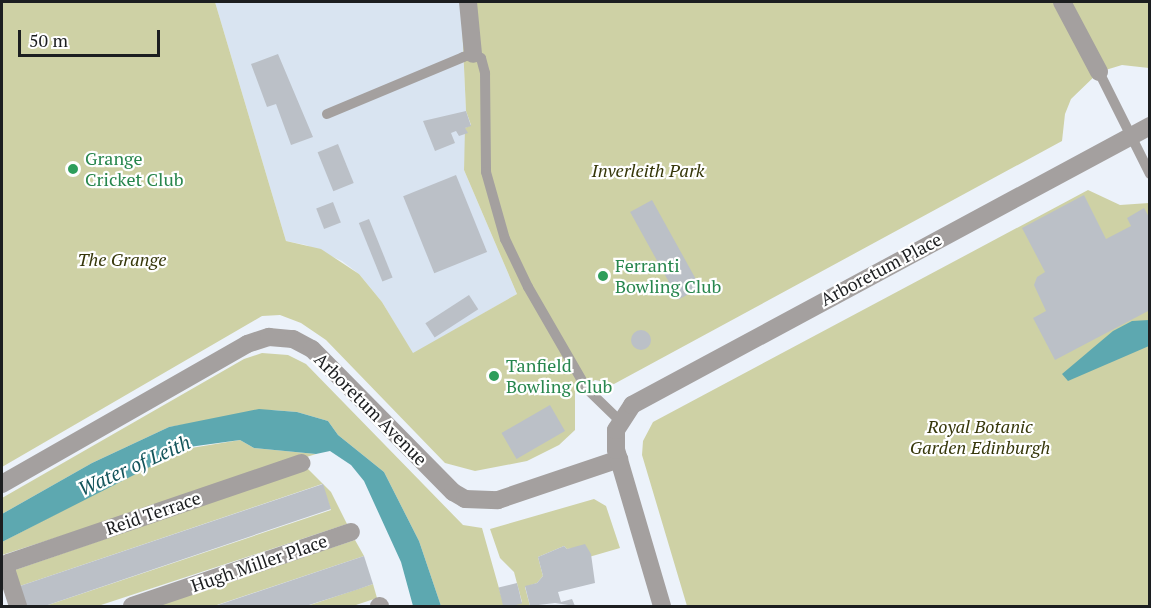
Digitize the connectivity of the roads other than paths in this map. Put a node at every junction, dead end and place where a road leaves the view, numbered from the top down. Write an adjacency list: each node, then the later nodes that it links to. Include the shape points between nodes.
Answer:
1 (468, 2): 3 (street)
2 (1062, 2): 4 (street)
3 (473, 54): 5 (lane); 9 (lane, via 481,57 485,73 486,172 505,239 585,386)
4 (1099, 72): 7 (lane)
5 (327, 114)
6 (1149, 126): 7 (street, Arboretum Place)
7 (1131, 136): 8 (lane); 9 (street, Arboretum Place, via 659,387 632,405)
8 (1149, 174)
9 (621, 421): 10 (street, via 615,440)
10 (619, 459): 12 (street, Arboretum Avenue, via 498,500 465,499 453,492 312,349 293,339 269,337 246,344); 16 (street)
11 (301, 463): 14 (street, Reid Terrace, via 6,565)
12 (2, 484)
13 (351, 532): 15 (street, Hugh Miller Place)
14 (18, 606)
15 (132, 606)
16 (662, 606)

